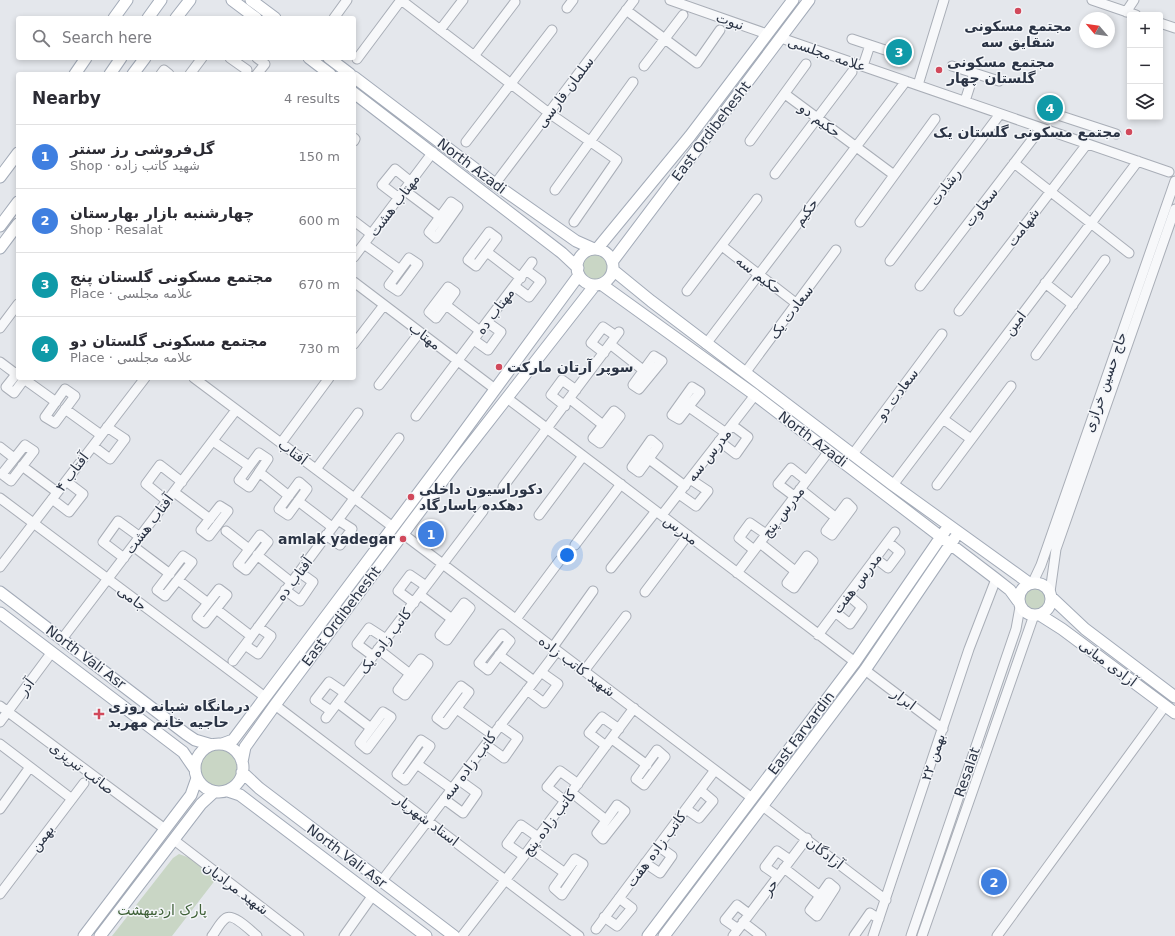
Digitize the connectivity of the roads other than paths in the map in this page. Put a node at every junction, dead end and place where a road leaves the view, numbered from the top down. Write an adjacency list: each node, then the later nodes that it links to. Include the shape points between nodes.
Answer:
1 (127, 0): 20 (main road)
2 (161, 0): 21 (main road)
3 (190, 0): 22 (main road)
4 (232, 0): 23 (main road)
5 (251, 0): 24 (main road)
6 (347, 0): 25 (street)
7 (401, 0): 28 (street); 38 (street)
8 (463, 0): 28 (street)
9 (634, 0): 17 (street, سلمان فارسی)
10 (670, 0): 31 (street, نبوت)
11 (793, 0): 31 (main road, East Ordibehesht)
12 (809, 0): 33 (main road, East Ordibehesht)
13 (944, 0): 69 (street)
14 (1092, 0): 18 (street)
15 (1134, 0): 18 (street)
16 (515, 2): 37 (street)
17 (626, 10): 32 (street); 74 (street, سلمان فارسی)
18 (1126, 12)
19 (683, 15): 32 (street)
20 (115, 16)
21 (149, 16)
22 (178, 16)
23 (253, 16)
24 (272, 16)
25 (335, 16)
26 (1163, 24): 27 (street)
27 (1174, 27)
28 (440, 30): 37 (street)
29 (552, 30): 68 (street)
30 (720, 30): 32 (street, via 697,62)
31 (767, 34): 52 (main road, East Ordibehesht)
32 (664, 38): 49 (street)
33 (781, 38): 50 (street, علامه مجلسی); 64 (main road, East Ordibehesht)
34 (852, 39): 35 (street)
35 (870, 45): 36 (street); 50 (street)
36 (888, 51)
37 (474, 56): 68 (street)
38 (357, 59)
39 (85, 60): 53 (main road)
40 (120, 60): 54 (main road)
41 (143, 60): 55 (main road)
42 (200, 60): 56 (street)
43 (232, 60): 57 (street)
44 (255, 60): 57 (street)
45 (260, 60): 58 (street, via 265,64)
46 (312, 60): 59 (main road)
47 (332, 60): 60 (main road)
48 (806, 64): 70 (street)
49 (644, 66)
50 (863, 66): 65 (street, علامه مجلسی)
51 (952, 66): 62 (street)
52 (740, 71): 64 (main road); 116 (main road, East Ordibehesht, via 690,136)
53 (76, 72)
54 (111, 72)
55 (134, 72)
56 (192, 72)
57 (245, 72)
58 (259, 72)
59 (327, 72)
60 (347, 72)
61 (852, 72): 77 (street)
62 (974, 73): 66 (street); 72 (street)
63 (356, 78): 73 (main road, North Azadi)
64 (750, 78): 124 (main road, East Ordibehesht)
65 (906, 81): 69 (street, علامه مجلسی); 87 (street, حکیم)
66 (999, 81)
67 (632, 82): 84 (street)
68 (510, 84): 74 (street); 85 (street)
69 (918, 85): 72 (street, علامه مجلسی)
70 (785, 94): 77 (street, حکیم دو); 83 (street)
71 (356, 98): 79 (main road, North Azadi)
72 (965, 101): 75 (street, علامه مجلسی)
73 (398, 110): 79 (main road); 98 (main road, North Azadi)
74 (549, 113): 84 (street); 98 (street, سلمان فارسی)
75 (1000, 114): 81 (street, علامه مجلسی); 122 (street, رشادت)
76 (1058, 115): 80 (street)
77 (817, 118): 87 (street, حکیم دو); 93 (street)
78 (935, 119): 94 (street)
79 (390, 120): 88 (main road, North Azadi)
80 (1088, 125): 82 (street); 86 (street, شهامت)
81 (1042, 128): 86 (street, علامه مجلسی); 91 (street, سخاوت)
82 (1116, 134)
83 (750, 140)
84 (589, 141): 100 (street); 107 (street, via 616,160)
85 (466, 142)
86 (1084, 143): 90 (street, علامه مجلسی); 101 (street, شهامت)
87 (856, 147): 94 (street, حکیم دو); 128 (street, حکیم)
88 (433, 152): 97 (street, مهتاب هشت); 126 (main road, North Azadi, via 562,253)
89 (16, 156): 95 (main road)
90 (1138, 161): 92 (street, علامه مجلسی); 110 (street, امین)
91 (1014, 163): 101 (street); 133 (street, سخاوت)
92 (1168, 172)
93 (775, 174)
94 (894, 175): 108 (street)
95 (0, 178)
96 (1175, 181): 258 (street, حاج حسین خرازی, via 1041,565)
97 (411, 182): 99 (street, مهتاب هشت); 102 (street, via 395,169 382,185)
98 (495, 184): 116 (main road, North Azadi, via 576,240)
99 (404, 190): 102 (street, مهتاب هشت); 106 (street)
100 (555, 190)
101 (1050, 191): 110 (street); 140 (street, شهامت)
102 (398, 198): 113 (street, مهتاب هشت)
103 (756, 199): 114 (street)
104 (16, 205): 111 (main road)
105 (1175, 209): 264 (street, حاج حسین خرازی, via 1056,549)
106 (440, 217)
107 (574, 222)
108 (860, 222)
109 (356, 223): 113 (street)
110 (1091, 223): 120 (street); 130 (street, امین)
111 (0, 226)
112 (16, 227): 115 (main road)
113 (371, 234): 117 (street, مهتاب هشت)
114 (722, 246): 128 (street, حکیم سه); 134 (street)
115 (0, 248)
116 (596, 249): 124 (main road, via 607,253); 126 (main road, via 582,255)
117 (358, 250): 125 (street)
118 (836, 250): 136 (street, سعادت یک)
119 (486, 252): 127 (street)
120 (1129, 253)
121 (1105, 260): 138 (street)
122 (890, 261)
123 (532, 262): 127 (street, مهتاب ده)
124 (613, 266): 131 (main road, via 609,278); 149 (main road, North Azadi)
125 (400, 270)
126 (578, 271): 131 (main road, via 588,283); 163 (main road, East Ordibehesht)
127 (523, 274): 132 (street, مهتاب ده); 132 (street, via 541,281 529,297)
128 (758, 275): 136 (street, حکیم سه); 149 (street, حکیم)
129 (356, 283): 135 (street, مهتاب)
130 (1046, 283): 138 (street); 174 (street, امین)
131 (598, 284): 165 (main road, North Azadi); 166 (main road, East Ordibehesht)
132 (514, 286): 141 (street, مهتاب ده)
133 (920, 286)
134 (687, 291)
135 (384, 304): 144 (street, مهتاب); 147 (street)
136 (797, 304): 156 (street, سعادت یک)
137 (446, 305): 143 (street)
138 (1073, 305): 151 (street)
139 (16, 307): 142 (street)
140 (959, 311)
141 (487, 322): 143 (street, مهتاب ده); 146 (street, via 501,332 488,350)
142 (0, 328)
143 (480, 331): 146 (street, مهتاب ده)
144 (420, 332): 152 (street, مهتاب); 161 (street)
145 (942, 334): 190 (street, سعادت دو)
146 (474, 340): 152 (street, مهتاب ده)
147 (356, 341)
148 (610, 344): 150 (street); 150 (street, via 618,334 603,327 591,343); 154 (street)
149 (706, 344): 156 (main road, North Azadi)
150 (604, 353): 164 (street)
151 (1036, 355)
152 (458, 361): 163 (street, مهتاب); 173 (street, مهتاب ده)
153 (0, 362): 155 (street)
154 (643, 370)
155 (16, 373)
156 (745, 373): 190 (main road, North Azadi)
157 (26, 380): 167 (street)
158 (140, 380): 177 (street, آفتاب ۴)
159 (197, 380): 171 (street, آفتاب)
160 (328, 380): 184 (street)
161 (379, 385)
162 (1011, 386): 182 (street)
163 (496, 389): 188 (main road, East Ordibehesht)
164 (576, 390): 168 (street); 168 (street, via 562,380 551,395)
165 (755, 395): 176 (street, مدرس سه); 189 (main road, North Azadi)
166 (507, 398): 178 (street, مدرس); 192 (main road, East Ordibehesht)
167 (56, 402): 170 (street, via 65,390 75,396); 170 (street, via 46,417 55,423)
168 (567, 402): 175 (street); 178 (street)
169 (689, 407): 179 (street)
170 (65, 409): 180 (street)
171 (236, 410): 183 (street, آفتاب هشت); 184 (street, آفتاب)
172 (358, 413): 198 (street)
173 (416, 416)
174 (943, 418): 182 (street); 206 (street, امین)
175 (603, 425)
176 (732, 425): 179 (street, مدرس سه); 185 (street, via 748,437 736,454)
177 (107, 427): 180 (street, آفتاب ۴); 186 (street, via 124,439 110,459)
178 (548, 429): 191 (street, مدرس); 208 (street)
179 (726, 433): 185 (street, مدرس سه)
180 (101, 435): 186 (street, آفتاب ۴)
181 (399, 438): 215 (street, آفتاب ده)
182 (971, 438): 207 (street)
183 (213, 441): 196 (street); 203 (street, آفتاب هشت)
184 (281, 442): 198 (street, آفتاب)
185 (719, 442): 204 (street, مدرس سه)
186 (93, 446): 202 (street, آفتاب ۴)
187 (0, 447): 193 (street)
188 (453, 447): 192 (main road, via 451,457); 197 (main road, East Ordibehesht)
189 (828, 451): 201 (street, مدرس پنج); 236 (main road, North Azadi)
190 (853, 454): 206 (main road, North Azadi)
191 (583, 456): 205 (street, مدرس); 220 (street)
192 (460, 457): 200 (main road, East Ordibehesht)
193 (14, 458): 195 (street, via 25,444 34,451); 195 (street, via 2,474 11,481)
194 (649, 459): 204 (street)
195 (22, 466): 212 (street)
196 (249, 466): 199 (street, via 259,452 268,459); 199 (street, via 240,480 249,487)
197 (437, 468): 200 (main road, via 444,467); 227 (main road, East Ordibehesht)
198 (316, 469): 215 (street, آفتاب)
199 (259, 472): 213 (street)
200 (447, 475): 231 (main road, East Ordibehesht)
201 (806, 480): 210 (street, مدرس پنج); 210 (street, via 791,468 778,484)
202 (66, 481): 212 (street, آفتاب ۴); 212 (street, via 83,494 69,512)
203 (182, 482): 209 (street, آفتاب هشت); 216 (street, via 160,465 146,484)
204 (688, 482): 211 (street, مدرس سه); 211 (street, via 708,492 696,506)
205 (621, 484): 219 (street, مدرس); 239 (street)
206 (893, 485): 225 (main road, North Azadi)
207 (936, 485)
208 (503, 488)
209 (174, 492): 216 (street, آفتاب هشت); 222 (street)
210 (797, 493): 221 (street); 232 (street, مدرس پنج)
211 (679, 494): 219 (street, مدرس سه)
212 (54, 496): 224 (street, آفتاب ۴)
213 (289, 496): 217 (street, via 280,509 288,515); 217 (street, via 299,482 307,489)
214 (0, 498): 224 (street, جامی)
215 (354, 498): 223 (street, آفتاب ده); 227 (street, آفتاب)
216 (167, 501): 235 (street, آفتاب هشت)
217 (298, 502): 226 (street)
218 (483, 511): 247 (street, کاتب زاده یک)
219 (659, 513): 234 (street, مدرس); 249 (street, مدرس سه)
220 (539, 515)
221 (835, 517)
222 (210, 519)
223 (338, 520): 226 (street, آفتاب ده); 233 (street, via 352,529 340,545)
224 (34, 524): 248 (street, آفتاب ۴); 254 (street, جامی)
225 (949, 525): 230 (main road, North Azadi); 236 (main road, East Farvardin)
226 (332, 527): 233 (street, آفتاب ده)
227 (392, 527): 297 (main road, East Ordibehesht)
228 (226, 531): 242 (street)
229 (895, 532): 237 (street, مدرس هفت)
230 (959, 533): 238 (main road, East Farvardin); 258 (main road, North Azadi)
231 (403, 534): 247 (street, شهید کاتب زاده); 299 (main road, East Ordibehesht)
232 (766, 534): 241 (street, مدرس پنج); 241 (street, via 750,523 739,538)
233 (326, 535): 251 (street, آفتاب ده)
234 (688, 535): 252 (street, مدرس); 263 (street)
235 (140, 537): 240 (street, آفتاب هشت); 244 (street, via 118,521 103,542)
236 (941, 537): 238 (main road, North Azadi); 288 (main road, East Farvardin)
237 (888, 542): 245 (street, مدرس هفت); 245 (street, via 900,552 888,568)
238 (950, 544): 255 (main road, North Azadi); 289 (main road, East Farvardin)
239 (575, 545)
240 (133, 546): 244 (street, آفتاب هشت); 253 (street)
241 (757, 547): 250 (street); 252 (street, مدرس پنج)
242 (249, 549): 243 (street, via 260,535 268,542); 243 (street, via 238,564 246,570)
243 (257, 555): 257 (street)
244 (124, 558): 254 (street, آفتاب هشت)
245 (875, 558): 266 (street, مدرس هفت)
246 (560, 560): 276 (street)
247 (443, 564): 259 (street, کاتب زاده یک); 276 (street, شهید کاتب زاده)
248 (0, 567)
249 (611, 568)
250 (795, 571)
251 (299, 572): 257 (street, آفتاب ده); 260 (street, via 313,582 300,601)
252 (737, 573): 278 (street, مدرس)
253 (170, 574): 256 (street, via 157,590 165,596); 256 (street, via 183,556 192,562)
254 (108, 579): 280 (street, آفتاب هشت); 297 (street, جامی)
255 (996, 579): 269 (main road, North Azadi, via 1010,590); 310 (street, ۲۲ بهمن)
256 (178, 580): 267 (street)
257 (292, 582): 260 (street, آفتاب ده)
258 (1031, 582): 264 (main road, via 1043,584); 269 (main road, via 1020,590)
259 (426, 586): 265 (street, کاتب زاده یک); 268 (street, via 410,574 398,591)
260 (285, 590): 277 (street, آفتاب ده)
261 (593, 591): 283 (street, کاتب زاده سه)
262 (0, 592): 280 (main road, North Vali Asr)
263 (645, 592)
264 (1050, 594): 273 (main road, via 1049,607); 296 (main road, آزادی میانی, via 1084,629)
265 (420, 595): 268 (street, کاتب زاده یک); 275 (street)
266 (848, 595): 271 (street, مدرس هفت); 271 (street, via 862,607 850,624)
267 (208, 603): 270 (street, via 197,617 205,623); 270 (street, via 219,589 227,595)
268 (414, 603): 281 (street, کاتب زاده یک)
269 (1019, 604): 273 (main road, via 1024,611); 385 (street, Resalat, via 1013,636)
270 (216, 609): 279 (street)
271 (835, 612): 278 (street, مدرس هفت)
272 (0, 613): 284 (main road, North Vali Asr)
273 (1037, 615): 301 (main road, آزادی میانی, via 1062,628); 386 (street, Resalat)
274 (626, 616): 290 (street)
275 (452, 619)
276 (516, 619): 283 (street, شهید کاتب زاده)
277 (258, 627): 279 (street, آفتاب ده); 282 (street, via 270,636 258,654)
278 (818, 635): 288 (street, مدرس)
279 (251, 636): 282 (street, آفتاب ده)
280 (62, 639): 312 (main road, North Vali Asr)
281 (386, 640): 285 (street, کاتب زاده یک); 285 (street, via 369,628 357,644)
282 (245, 645): 287 (street, آفتاب ده)
283 (555, 649): 290 (street, شهید کاتب زاده); 291 (street, کاتب زاده سه)
284 (52, 652): 304 (street, آذر); 319 (main road, North Vali Asr)
285 (376, 653): 292 (street); 295 (street, کاتب زاده یک)
286 (499, 655): 293 (street)
287 (233, 661)
288 (855, 662): 336 (main road, East Farvardin)
289 (865, 670): 310 (street, ابرار); 341 (main road, East Farvardin)
290 (584, 671): 302 (street, شهید کاتب زاده)
291 (541, 672): 293 (street, کاتب زاده سه); 294 (street, via 558,684 544,703)
292 (410, 674)
293 (534, 681): 294 (street, کاتب زاده سه)
294 (527, 690): 307 (street, کاتب زاده سه)
295 (345, 694): 298 (street, کاتب زاده یک); 298 (street, کاتب زاده یک, via 329,682 315,700 329,715)
296 (1175, 697)
297 (265, 698): 311 (main road, East Ordibehesht)
298 (338, 703): 308 (street)
299 (275, 705): 314 (main road, East Ordibehesht); 346 (street, استاد شهریار)
300 (0, 706): 304 (street, صائب تبریزی)
301 (1165, 706): 305 (main road, آزادی میانی); 387 (street)
302 (634, 708): 309 (street, کاتب زاده پنج); 324 (street, شهید کاتب زاده)
303 (456, 709): 313 (street)
304 (8, 712): 306 (street, آذر); 347 (street, صائب تبریزی)
305 (1175, 713)
306 (0, 722)
307 (500, 726): 313 (street, کاتب زاده سه); 318 (street, via 518,738 504,758)
308 (371, 728)
309 (619, 729): 315 (street, کاتب زاده پنج); 315 (street, via 602,717 589,733)
310 (943, 729): 364 (street, ۲۲ بهمن)
311 (239, 731): 314 (main road, via 241,739); 317 (main road, East Ordibehesht, via 233,740)
312 (186, 734): 317 (main road, North Vali Asr, via 195,740); 319 (main road, via 187,744)
313 (493, 735): 318 (street, کاتب زاده سه)
314 (249, 740): 322 (main road, East Ordibehesht, via 244,747)
315 (609, 742): 321 (street); 328 (street, کاتب زاده پنج)
316 (0, 744): 323 (street)
317 (217, 744): 322 (main road, via 235,750); 325 (main road, via 198,755)
318 (486, 745): 326 (street, کاتب زاده سه)
319 (177, 747): 325 (main road, North Vali Asr)
320 (417, 764): 330 (street)
321 (646, 766)
322 (242, 767): 329 (main road, North Vali Asr); 332 (main road, via 239,782)
323 (30, 768): 337 (street); 342 (street)
324 (715, 770): 331 (street, کاتب زاده هفت); 336 (street, شهید کاتب زاده)
325 (196, 773): 333 (main road, via 202,786); 335 (main road)
326 (459, 780): 330 (street, کاتب زاده سه); 338 (street, via 477,793 463,813)
327 (84, 783): 337 (street, بهمن)
328 (578, 784): 334 (street, کاتب زاده پنج); 340 (street, via 560,771 547,787)
329 (259, 788): 339 (main road, via 250,792); 359 (main road, North Vali Asr)
330 (452, 789): 338 (street, کاتب زاده سه)
331 (700, 790): 344 (street, کاتب زاده هفت); 344 (street, via 713,801 699,818)
332 (228, 791): 333 (main road); 339 (main road, North Vali Asr, via 240,795)
333 (214, 792): 343 (main road)
334 (572, 792): 340 (street, کاتب زاده پنج); 345 (street)
335 (189, 798): 343 (main road, via 197,804); 347 (main road)
336 (752, 798): 380 (main road, East Farvardin)
337 (72, 799): 360 (street, بهمن)
338 (444, 799): 346 (street, کاتب زاده سه)
339 (247, 801): 361 (main road, North Vali Asr)
340 (565, 801): 348 (street, کاتب زاده پنج)
341 (764, 807): 349 (street, آزادگان); 381 (main road, East Farvardin)
342 (0, 809)
343 (197, 809): 350 (main road)
344 (686, 809): 351 (street, کاتب زاده هفت)
345 (606, 820)
346 (428, 821): 358 (street, استاد شهریار); 359 (street, کاتب زاده سه)
347 (165, 829): 370 (main road)
348 (538, 837): 352 (street, کاتب زاده پنج); 353 (street, via 520,825 507,844)
349 (807, 838): 354 (street, حر); 364 (street, آزادگان)
350 (174, 840): 371 (main road); 374 (street, شهید مرادیان)
351 (658, 846): 355 (street, کاتب زاده هفت); 355 (street, via 672,856 660,873)
352 (530, 848): 353 (street, کاتب زاده پنج); 357 (street)
353 (524, 856): 358 (street, کاتب زاده پنج)
354 (790, 860): 356 (street, حر); 356 (street, via 777,851 766,867)
355 (645, 863): 363 (street, کاتب زاده هفت)
356 (781, 872): 362 (street); 365 (street, حر)
357 (565, 873)
358 (506, 880): 378 (street, کاتب زاده پنج); 379 (street, استاد شهریار)
359 (381, 882): 377 (main road, North Vali Asr)
360 (0, 894)
361 (372, 895): 375 (street); 376 (main road, North Vali Asr)
362 (820, 896)
363 (619, 898): 366 (street, کاتب زاده هفت); 366 (street, via 632,908 617,926)
364 (886, 900): 367 (street, ۲۲ بهمن)
365 (750, 914): 369 (street, حر); 369 (street, via 737,905 725,920)
366 (604, 917): 368 (street, کاتب زاده هفت)
367 (879, 919): 383 (street, via 870,913); 384 (street, ۲۲ بهمن)
368 (596, 929)
369 (738, 929): 382 (street)
370 (84, 936)
371 (100, 936)
372 (212, 936): 373 (street, via 225,918 230,916)
373 (257, 936)
374 (299, 936)
375 (344, 936)
376 (426, 936)
377 (454, 936)
378 (462, 936)
379 (579, 936)
380 (648, 936)
381 (664, 936)
382 (761, 936)
383 (854, 936)
384 (873, 936)
385 (911, 936)
386 (922, 936)
387 (997, 936)

